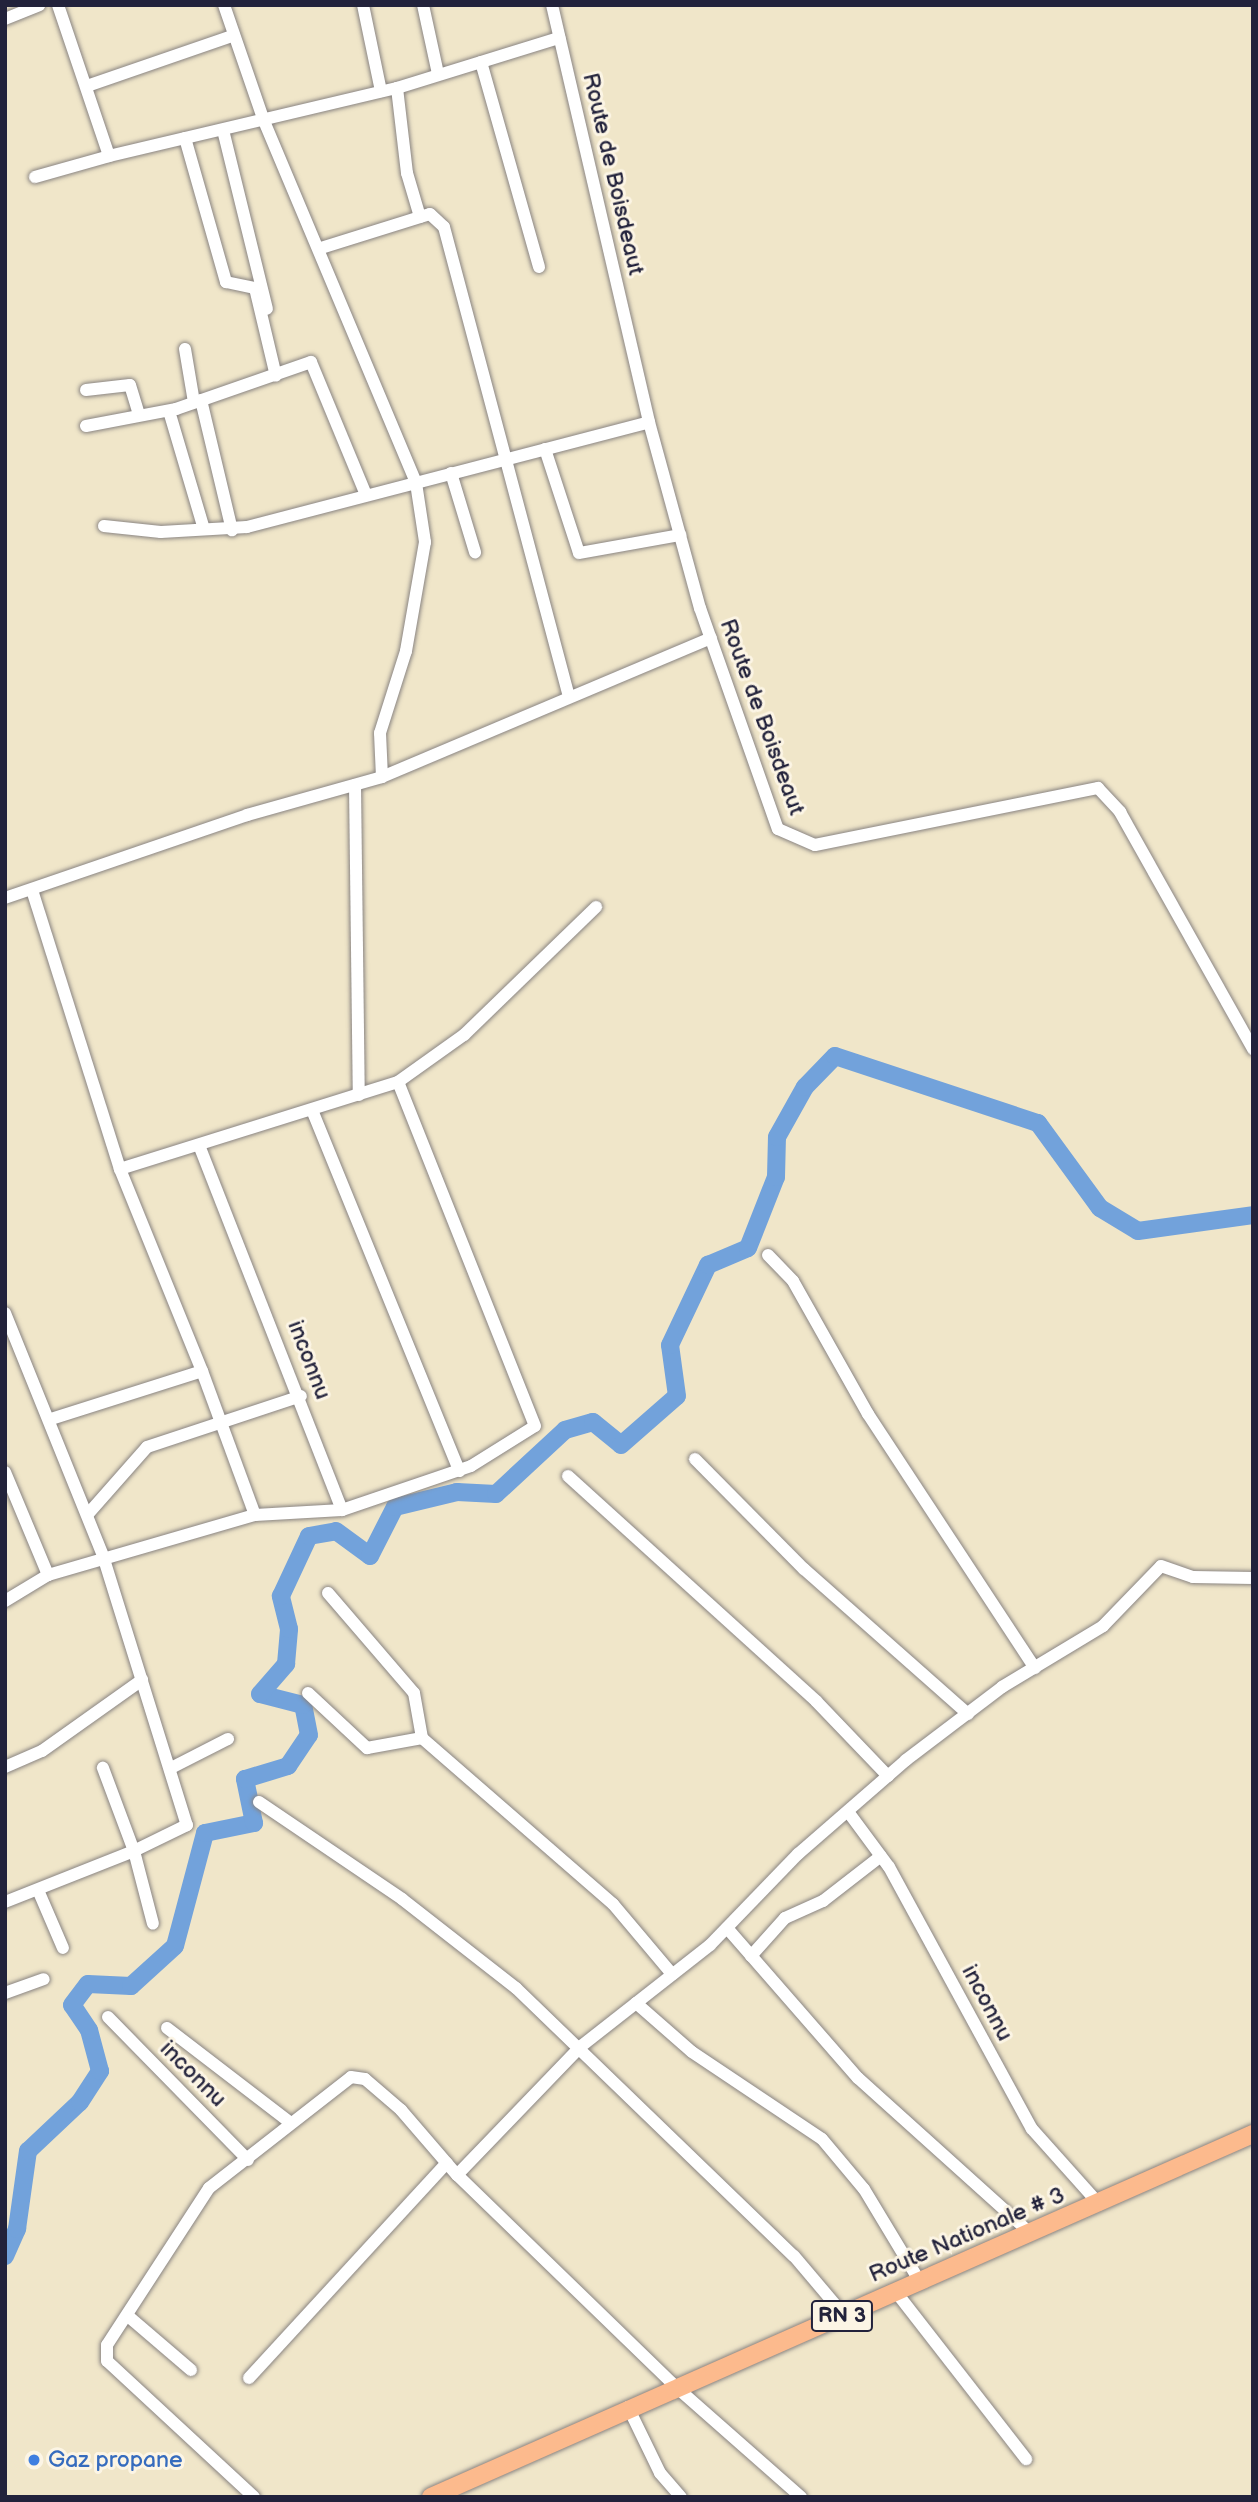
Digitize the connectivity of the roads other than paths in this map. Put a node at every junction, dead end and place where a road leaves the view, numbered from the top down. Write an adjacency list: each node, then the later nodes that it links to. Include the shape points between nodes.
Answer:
1 (39, 5): 7 (street)
2 (58, 5): 12 (street)
3 (363, 5): 14 (street)
4 (423, 5): 11 (street)
5 (552, 5): 9 (street, Route de Boisdeaut)
6 (227, 6): 8 (street)
7 (5, 19)
8 (232, 36): 12 (street); 15 (street)
9 (559, 38): 10 (street); 29 (street, Route de Boisdeaut)
10 (481, 62): 11 (street); 22 (street)
11 (438, 74): 13 (street)
12 (87, 86): 18 (street)
13 (397, 88): 14 (street); 20 (street, via 407,173)
14 (382, 92): 15 (street)
15 (264, 121): 16 (street); 21 (street)
16 (223, 130): 17 (street); 24 (street)
17 (185, 138): 18 (street); 24 (street, via 226,282 255,288)
18 (109, 156): 19 (street)
19 (35, 177)
20 (420, 217): 21 (street); 32 (street, via 430,214 444,227)
21 (321, 248): 34 (street)
22 (539, 267)
23 (184, 349): 26 (street)
24 (279, 375): 26 (street); 35 (street, via 311,362)
25 (86, 390): 28 (street, via 130,384)
26 (197, 401): 27 (street); 38 (street)
27 (169, 411): 28 (street); 37 (street)
28 (139, 414): 30 (street)
29 (649, 422): 31 (street); 39 (street, Route de Boisdeaut)
30 (86, 426)
31 (545, 449): 32 (street); 39 (street, via 579,553)
32 (504, 459): 33 (street); 42 (street)
33 (451, 473): 34 (street); 40 (street)
34 (415, 483): 35 (street); 43 (street, via 425,542 406,651 380,733)
35 (366, 495): 38 (street)
36 (104, 526): 37 (street)
37 (204, 529): 38 (street)
38 (232, 530)
39 (680, 535): 41 (street, Route de Boisdeaut)
40 (475, 552)
41 (711, 638): 42 (street); 48 (street, Route de Boisdeaut, via 772,818 795,841 854,838 1098,788 1120,812)
42 (569, 696): 43 (street)
43 (382, 777): 44 (street)
44 (355, 785): 45 (street, via 247,815); 50 (street)
45 (32, 890): 46 (street); 53 (street)
46 (5, 898)
47 (596, 907): 49 (street, via 464,1035)
48 (1253, 1049)
49 (398, 1082): 50 (street); 61 (street, via 534,1418 527,1435)
50 (359, 1095): 51 (street)
51 (312, 1110): 52 (street); 61 (street)
52 (199, 1146): 53 (street); 57 (street, inconnu)
53 (120, 1169): 56 (street)
54 (768, 1255): 72 (street, via 793,1281 868,1414)
55 (5, 1313): 58 (street)
56 (202, 1370): 58 (street); 59 (street)
57 (301, 1396): 59 (street); 64 (street, inconnu)
58 (51, 1419): 65 (street)
59 (221, 1422): 65 (street, via 137,1453); 66 (street)
60 (695, 1459): 75 (street, via 804,1569)
61 (459, 1471): 64 (street)
62 (5, 1472): 68 (street)
63 (568, 1476): 81 (street, via 816,1701)
64 (342, 1510): 66 (street)
65 (88, 1514): 67 (street)
66 (255, 1515): 67 (street, via 127,1556)
67 (103, 1556): 68 (street); 73 (street)
68 (48, 1575): 71 (street)
69 (1253, 1578): 72 (street, via 1194,1577 1161,1566 1103,1626)
70 (328, 1593): 76 (street, via 414,1693)
71 (5, 1601)
72 (1035, 1668): 75 (street)
73 (142, 1680): 78 (street, via 42,1751); 80 (street)
74 (308, 1693): 76 (street, via 367,1748)
75 (968, 1714): 81 (street)
76 (422, 1738): 92 (street, via 613,1904)
77 (228, 1739): 80 (street)
78 (5, 1767)
79 (103, 1768): 84 (street)
80 (171, 1768): 84 (street, via 187,1825)
81 (888, 1776): 83 (street)
82 (259, 1802): 98 (street, via 402,1899)
83 (849, 1814): 85 (street, inconnu); 89 (street, via 798,1854)
84 (134, 1851): 86 (street); 88 (street)
85 (881, 1856): 91 (street, via 823,1901 785,1918); 104 (street, inconnu, via 1018,2107)
86 (38, 1890): 87 (street); 90 (street)
87 (5, 1902)
88 (153, 1924)
89 (727, 1928): 91 (street); 92 (street)
90 (62, 1948)
91 (751, 1956): 105 (street, via 858,2078)
92 (672, 1974): 95 (street)
93 (44, 1979): 94 (street)
94 (5, 1993)
95 (636, 2003): 98 (street); 106 (street, via 692,2052 822,2138 864,2189)
96 (107, 2017): 101 (street, inconnu)
97 (167, 2028): 99 (street, inconnu)
98 (580, 2047): 103 (street); 108 (street, via 692,2155)
99 (291, 2123): 101 (street); 102 (street, via 341,2083 365,2079)
100 (1253, 2134): 104 (main road, Route Nationale # 3 / RN 3)
101 (248, 2160): 109 (street, via 209,2188)
102 (447, 2164): 103 (street); 111 (street)
103 (457, 2175): 112 (street)
104 (1099, 2204): 105 (main road, Route Nationale # 3 / RN 3)
105 (1031, 2234): 106 (main road, Route Nationale # 3 / RN 3)
106 (920, 2282): 107 (main road, Route Nationale # 3 / RN 3)
107 (896, 2292): 108 (main road, Route Nationale # 3 / RN 3); 114 (street)
108 (844, 2315): 112 (main road, Route Nationale # 3 / RN 3)
109 (128, 2316): 110 (street); 115 (street, via 107,2345 107,2361)
110 (191, 2370)
111 (249, 2378)
112 (675, 2386): 113 (main road, Route Nationale # 3 / RN 3); 118 (street)
113 (628, 2407): 116 (main road, Route Nationale # 3 / RN 3); 117 (street, via 660,2473)
114 (1026, 2459)
115 (254, 2497)
116 (431, 2497)
117 (681, 2497)
118 (802, 2497)

